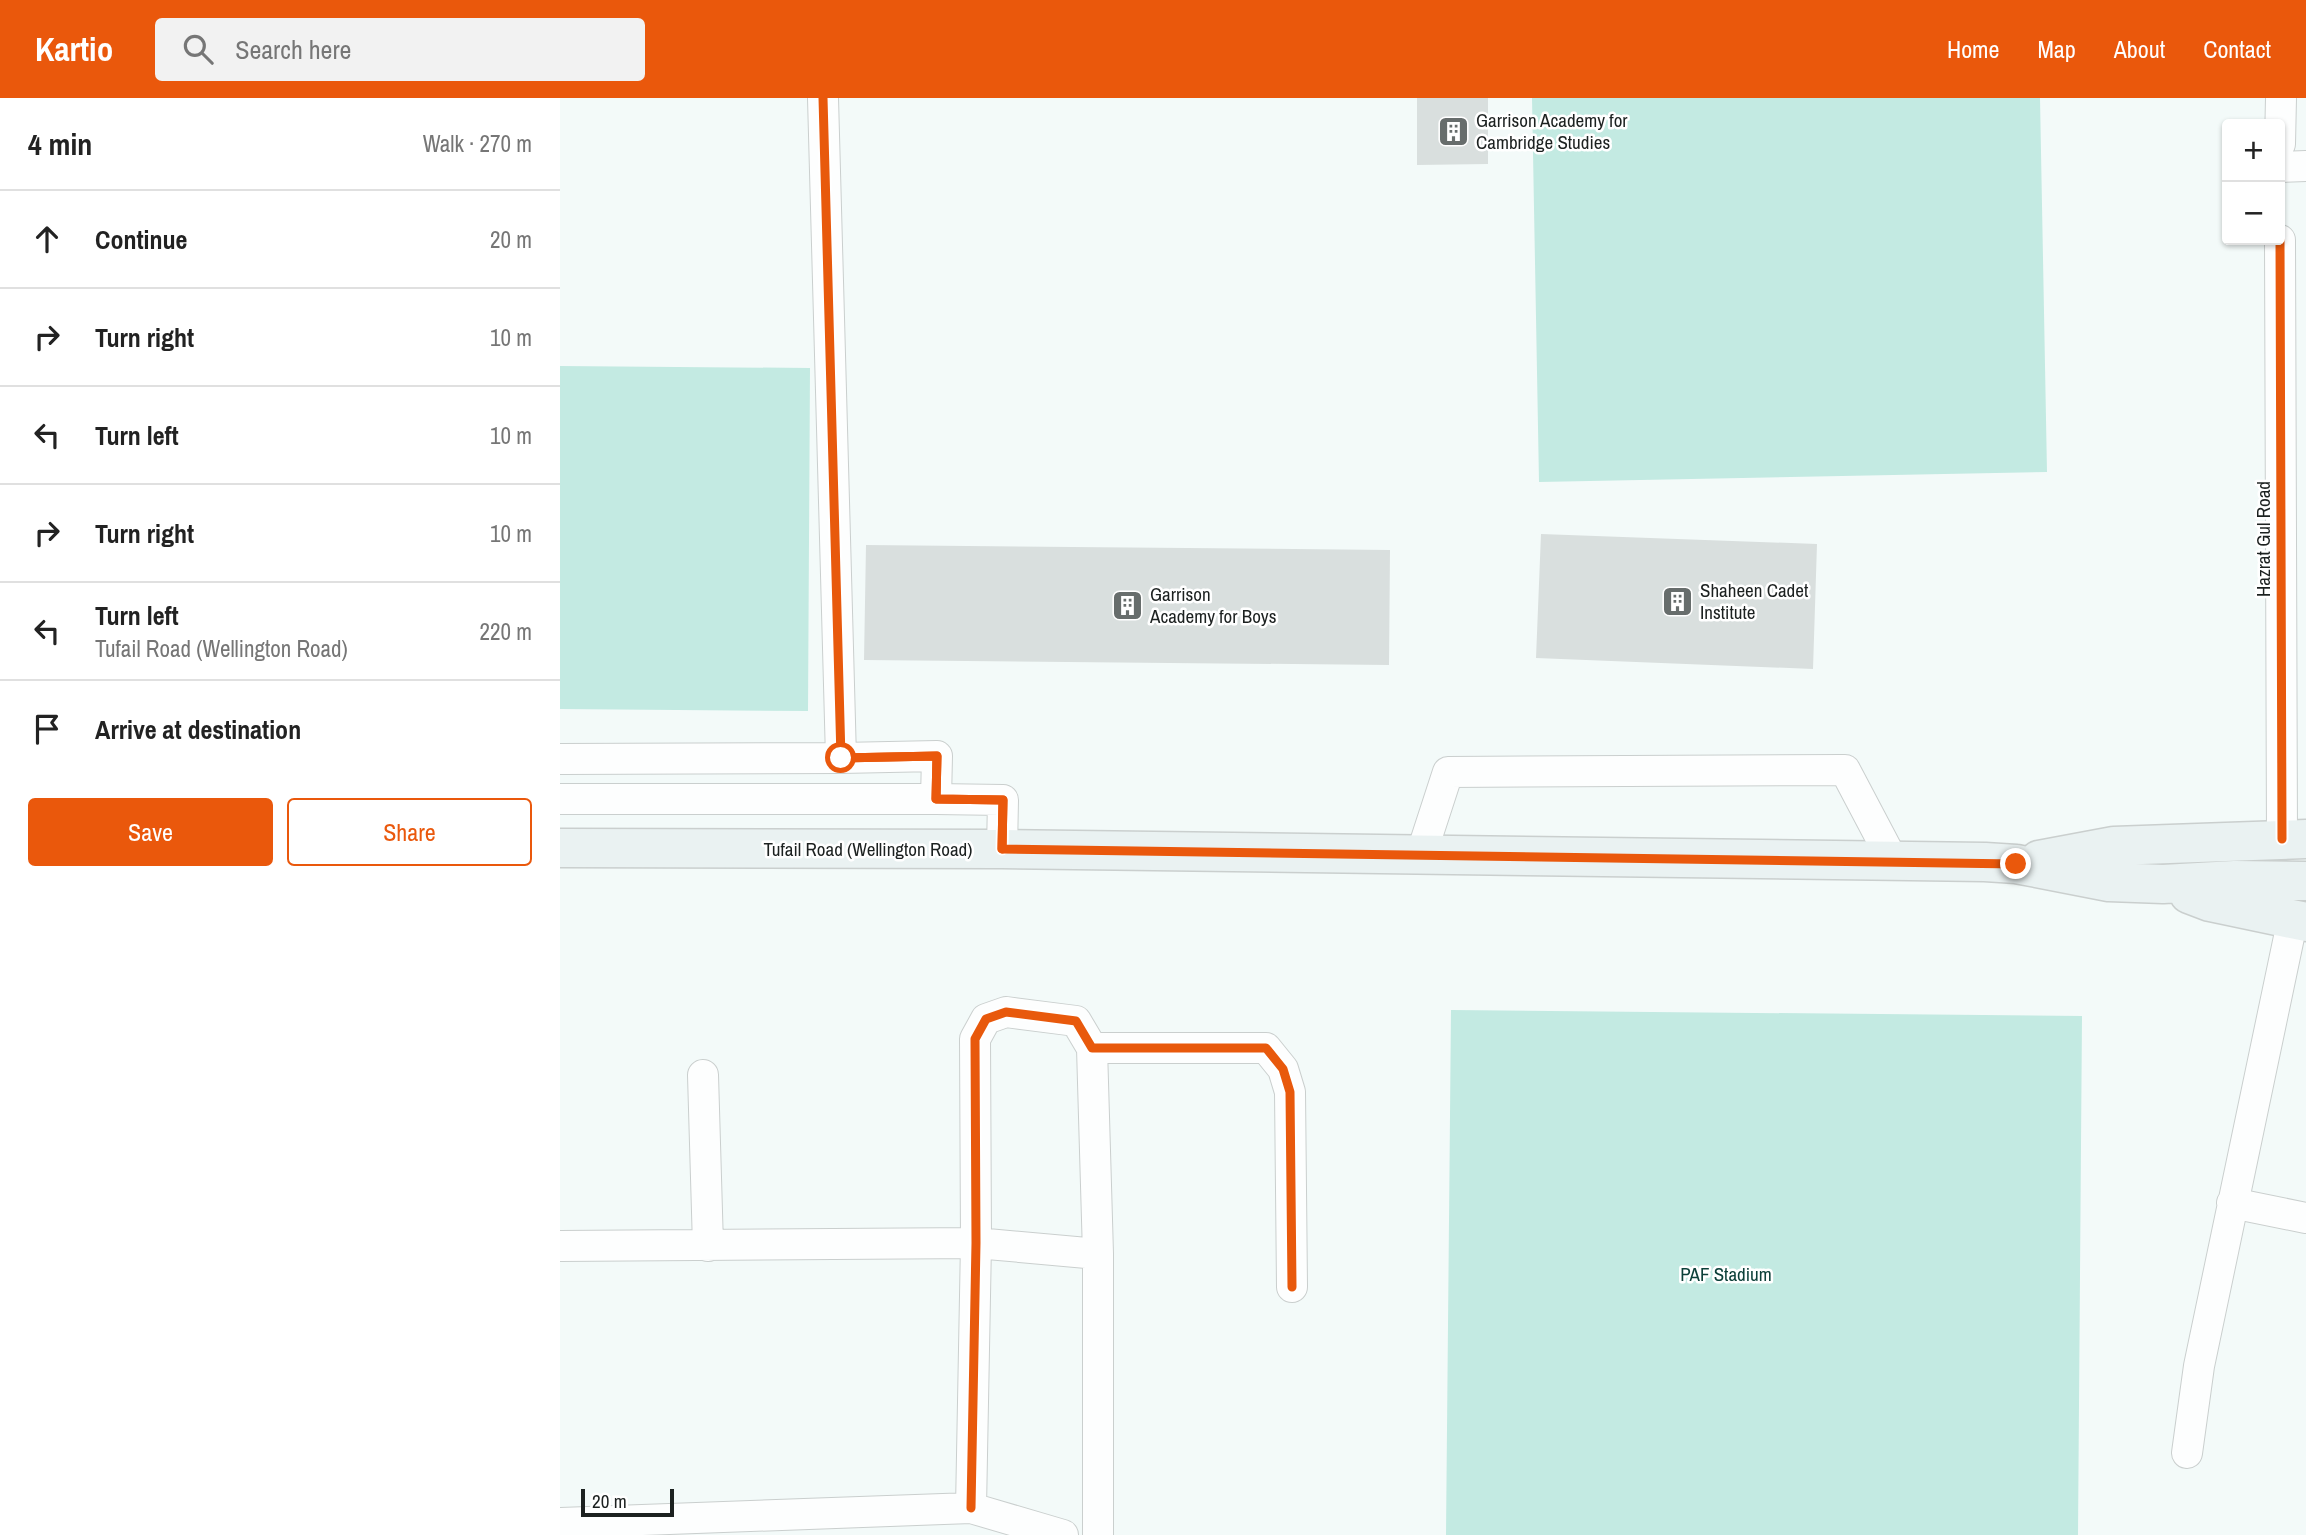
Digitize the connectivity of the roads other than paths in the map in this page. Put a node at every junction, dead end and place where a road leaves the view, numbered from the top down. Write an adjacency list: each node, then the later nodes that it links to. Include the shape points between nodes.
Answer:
1 (823, 98): 7 (street)
2 (2281, 98): 3 (street)
3 (2281, 119)
4 (2306, 166): 5 (street)
5 (2285, 167)
6 (2280, 245): 11 (street, Hazrat Gul Road)
7 (841, 758): 8 (street); 10 (street, via 937,756)
8 (560, 759)
9 (560, 799): 10 (street)
10 (936, 799): 13 (street, via 1003,800)
11 (2294, 839): 16 (main road, Tufail Road (Wellington Road), via 2114,846)
12 (560, 848): 13 (main road, Tufail Road (Wellington Road))
13 (1002, 849): 14 (main road, Tufail Road (Wellington Road))
14 (1421, 855): 15 (main road, Tufail Road (Wellington Road)); 15 (street, via 1448,772 1845,770)
15 (1893, 861): 16 (main road, Tufail Road (Wellington Road))
16 (2016, 864): 18 (main road, Tufail Road (Wellington Road), via 2109,882)
17 (2306, 881): 18 (main road, Tufail Road (Wellington Road))
18 (2163, 884): 19 (main road, via 2210,902)
19 (2300, 920): 22 (street)
20 (1092, 1048): 24 (street, via 1076,1021 1006,1013 985,1019 975,1039); 27 (street); 28 (street, via 1266,1048 1283,1069 1290,1092)
21 (703, 1075): 26 (street)
22 (2232, 1203): 23 (street); 29 (street, via 2199,1366)
23 (2306, 1218)
24 (976, 1243): 26 (street); 27 (street); 30 (street)
25 (560, 1246): 26 (street)
26 (708, 1246)
27 (1098, 1254): 33 (street)
28 (1292, 1287)
29 (2187, 1453)
30 (971, 1508): 31 (street); 32 (street)
31 (560, 1523)
32 (1063, 1535)
33 (1098, 1535)

